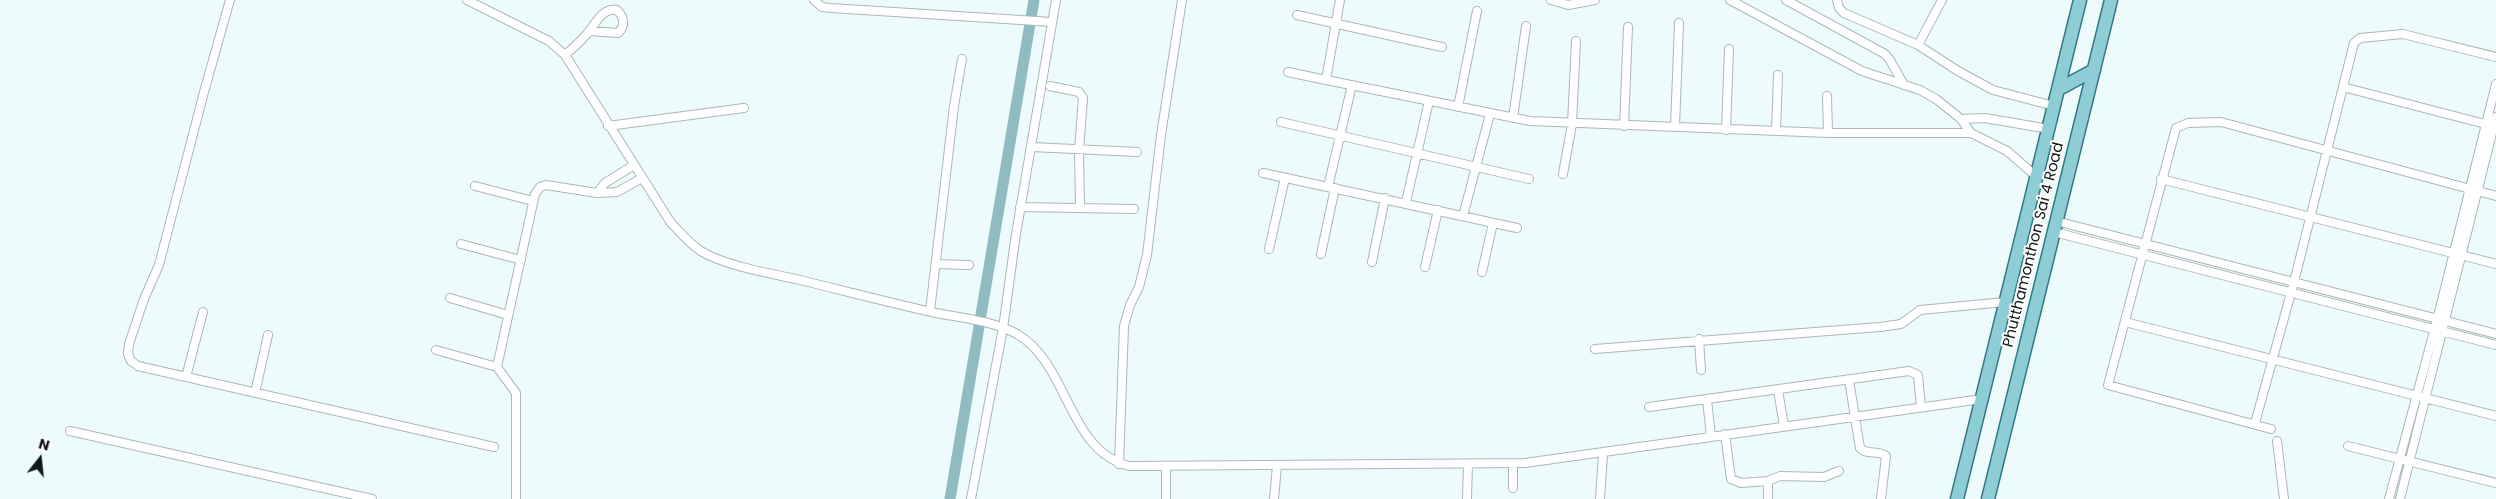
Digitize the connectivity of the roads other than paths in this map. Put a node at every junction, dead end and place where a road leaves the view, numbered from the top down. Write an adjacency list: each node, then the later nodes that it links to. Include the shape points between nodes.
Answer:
1 (230, 0): 127 (street, via 159,265 144,299 128,354 138,366)
2 (467, 0): 16 (street)
3 (490, 0): 16 (street)
4 (814, 0): 19 (street, via 822,7 831,8)
5 (1056, 0): 19 (street)
6 (1182, 0): 150 (street, via 1161,134 1147,255 1124,326)
7 (1340, 0): 20 (street)
8 (1550, 0): 9 (street, via 1568,5)
9 (1595, 0)
10 (1730, 0): 38 (street, via 1862,71)
11 (1786, 0): 38 (street, via 1885,54)
12 (1837, 0): 26 (street, via 1844,13)
13 (1942, 0): 26 (street)
14 (2080, 0): 41 (main road, Phutthamonthon Sai 4 Road)
15 (2111, 0): 32 (main road, Phutthamonthon Sai 4 Road)
16 (487, 9): 29 (street, via 549,41)
17 (1477, 11): 45 (street)
18 (1297, 15): 20 (street)
19 (1052, 22): 63 (street)
20 (1335, 23): 27 (street); 35 (street)
21 (1679, 23): 56 (street)
22 (1526, 26): 48 (street)
23 (1628, 27): 55 (street)
24 (589, 31): 24 (street, via 603,13 612,9 623,18 623,26 618,33); 29 (street)
25 (1576, 41): 52 (street)
26 (1918, 45): 44 (street, via 1993,90)
27 (1442, 47)
28 (1729, 49): 58 (street)
29 (565, 55): 54 (street)
30 (2496, 57): 40 (street, via 2412,35 2360,38 2354,43)
31 (962, 59): 102 (street)
32 (2094, 70): 41 (main road); 92 (main road, Phutthamonthon Sai 4 Road)
33 (1288, 72): 35 (street)
34 (1778, 75): 59 (street)
35 (1326, 80): 36 (street)
36 (1352, 84): 43 (street); 62 (street)
37 (2496, 84): 53 (street)
38 (1904, 85): 50 (street, via 1936,100)
39 (1050, 86): 64 (street, via 1079,92 1083,98)
40 (2343, 87): 53 (street); 67 (street)
41 (2059, 89): 44 (main road, Phutthamonthon Sai 4 Road)
42 (1827, 96): 60 (street)
43 (1429, 101): 45 (street); 66 (street)
44 (2054, 106): 57 (main road, Phutthamonthon Sai 4 Road)
45 (1458, 107): 47 (street)
46 (744, 108): 54 (street)
47 (1490, 114): 48 (street); 69 (street)
48 (1513, 118): 52 (street)
49 (2496, 118): 53 (street)
50 (1961, 119): 57 (street, via 1985,118); 61 (street)
51 (1282, 122): 62 (street)
52 (1572, 124): 55 (street); 71 (street)
53 (2492, 125): 79 (street)
54 (608, 126): 68 (street)
55 (1624, 126): 56 (street)
56 (1675, 128): 58 (street)
57 (2049, 129): 72 (main road, Phutthamonthon Sai 4 Road)
58 (1726, 130): 59 (street)
59 (1776, 131): 60 (street)
60 (1828, 133): 61 (street)
61 (1971, 133): 72 (street, via 2007,151)
62 (1340, 136): 66 (street); 78 (street)
63 (1032, 147): 64 (street); 85 (street)
64 (1080, 150): 65 (street); 86 (street)
65 (1137, 152)
66 (1417, 152): 69 (street); 84 (street)
67 (2326, 152): 76 (street, via 2221,122 2188,123 2176,128); 79 (street); 90 (street)
68 (634, 165): 73 (street); 80 (street, via 605,183)
69 (1476, 166): 75 (street); 89 (street)
70 (1263, 173): 74 (street)
71 (1563, 174)
72 (2037, 177): 110 (main road, Phutthamonthon Sai 4 Road)
73 (642, 178): 80 (street, via 617,192); 111 (street, via 671,223 692,246 708,255 741,266)
74 (1285, 178): 78 (street); 96 (street)
75 (1529, 179)
76 (2161, 179): 90 (street); 95 (street)
77 (475, 186): 83 (street)
78 (1332, 187): 82 (street); 97 (street)
79 (2473, 190): 81 (street); 98 (street)
80 (597, 193): 83 (street, via 546,185 540,187)
81 (2496, 196)
82 (1385, 198): 84 (street); 101 (street)
83 (533, 201): 100 (street)
84 (1406, 202): 88 (street)
85 (1020, 207): 86 (street); 116 (street)
86 (1080, 208): 87 (street)
87 (1134, 209)
88 (1438, 210): 89 (street); 105 (street)
89 (1463, 216): 91 (street)
90 (2310, 217): 98 (street); 107 (street)
91 (1493, 223): 93 (street); 106 (street)
92 (2055, 227): 95 (street); 99 (street); 169 (main road, Phutthamonthon Sai 4 Road)
93 (1517, 228)
94 (461, 244): 100 (street)
95 (2144, 245): 99 (street); 107 (street)
96 (1269, 249)
97 (1321, 254)
98 (2457, 254): 103 (street); 114 (street)
99 (2142, 255): 108 (street); 115 (street)
100 (521, 260): 113 (street)
101 (1372, 262)
102 (936, 264): 104 (street); 111 (street)
103 (2496, 264)
104 (969, 265)
105 (1425, 267)
106 (1482, 272)
107 (2294, 282): 108 (street); 114 (street)
108 (2290, 292): 117 (street); 124 (street)
109 (450, 298): 113 (street)
110 (2005, 302): 120 (street, via 1920,310 1901,324); 132 (main road, Phutthamonthon Sai 4 Road)
111 (930, 311): 116 (street)
112 (203, 312): 127 (street)
113 (508, 315): 125 (street)
114 (2440, 321): 117 (street); 118 (street)
115 (2125, 322): 124 (street); 138 (street, via 2108,385)
116 (1003, 328): 150 (street, via 1035,348 1089,438 1104,455); 161 (street)
117 (2438, 330): 121 (street); 131 (street)
118 (2496, 334)
119 (268, 335): 130 (street)
120 (1699, 340): 122 (street); 126 (street)
121 (2496, 345)
122 (1595, 349)
123 (436, 350): 125 (street)
124 (2272, 359): 131 (street); 138 (street)
125 (497, 367): 160 (street, via 516,394)
126 (1701, 370)
127 (186, 376): 130 (street)
128 (1849, 380): 129 (street); 135 (street, via 1915,372 1920,380); 136 (street)
129 (1778, 390): 133 (street); 139 (street)
130 (255, 393): 146 (street)
131 (2421, 396): 137 (street); 148 (street); 149 (street)
132 (1982, 399): 135 (street); 168 (main road, Phutthamonthon Sai 4 Road)
133 (1707, 400): 134 (street); 143 (street)
134 (1649, 406)
135 (1922, 407): 136 (street)
136 (1854, 416): 139 (street); 167 (street, via 1861,450 1886,456)
137 (2496, 416)
138 (2255, 423): 140 (street)
139 (1784, 426): 142 (street)
140 (2271, 428)
141 (70, 431): 159 (street)
142 (1725, 434): 143 (street); 156 (street, via 1731,479 1742,483)
143 (1711, 436): 147 (street)
144 (2277, 441): 170 (street)
145 (2348, 446): 148 (street)
146 (494, 447)
147 (1603, 454): 152 (street); 165 (street)
148 (2400, 458): 149 (street); 171 (street)
149 (2410, 461): 157 (street); 172 (street)
150 (1119, 464): 154 (street)
151 (1468, 464): 152 (street); 153 (street); 164 (street)
152 (1513, 464): 158 (street)
153 (1277, 466): 154 (street); 163 (street)
154 (1166, 467): 162 (street)
155 (1839, 471): 156 (street, via 1824,477 1780,476)
156 (1768, 481): 166 (street)
157 (2496, 483)
158 (1513, 488)
159 (372, 499)
160 (516, 499)
161 (971, 499)
162 (1166, 499)
163 (1274, 499)
164 (1467, 499)
165 (1600, 499)
166 (1768, 499)
167 (1881, 499)
168 (1957, 499)
169 (1988, 499)
170 (2284, 499)
171 (2388, 499)
172 (2400, 499)

